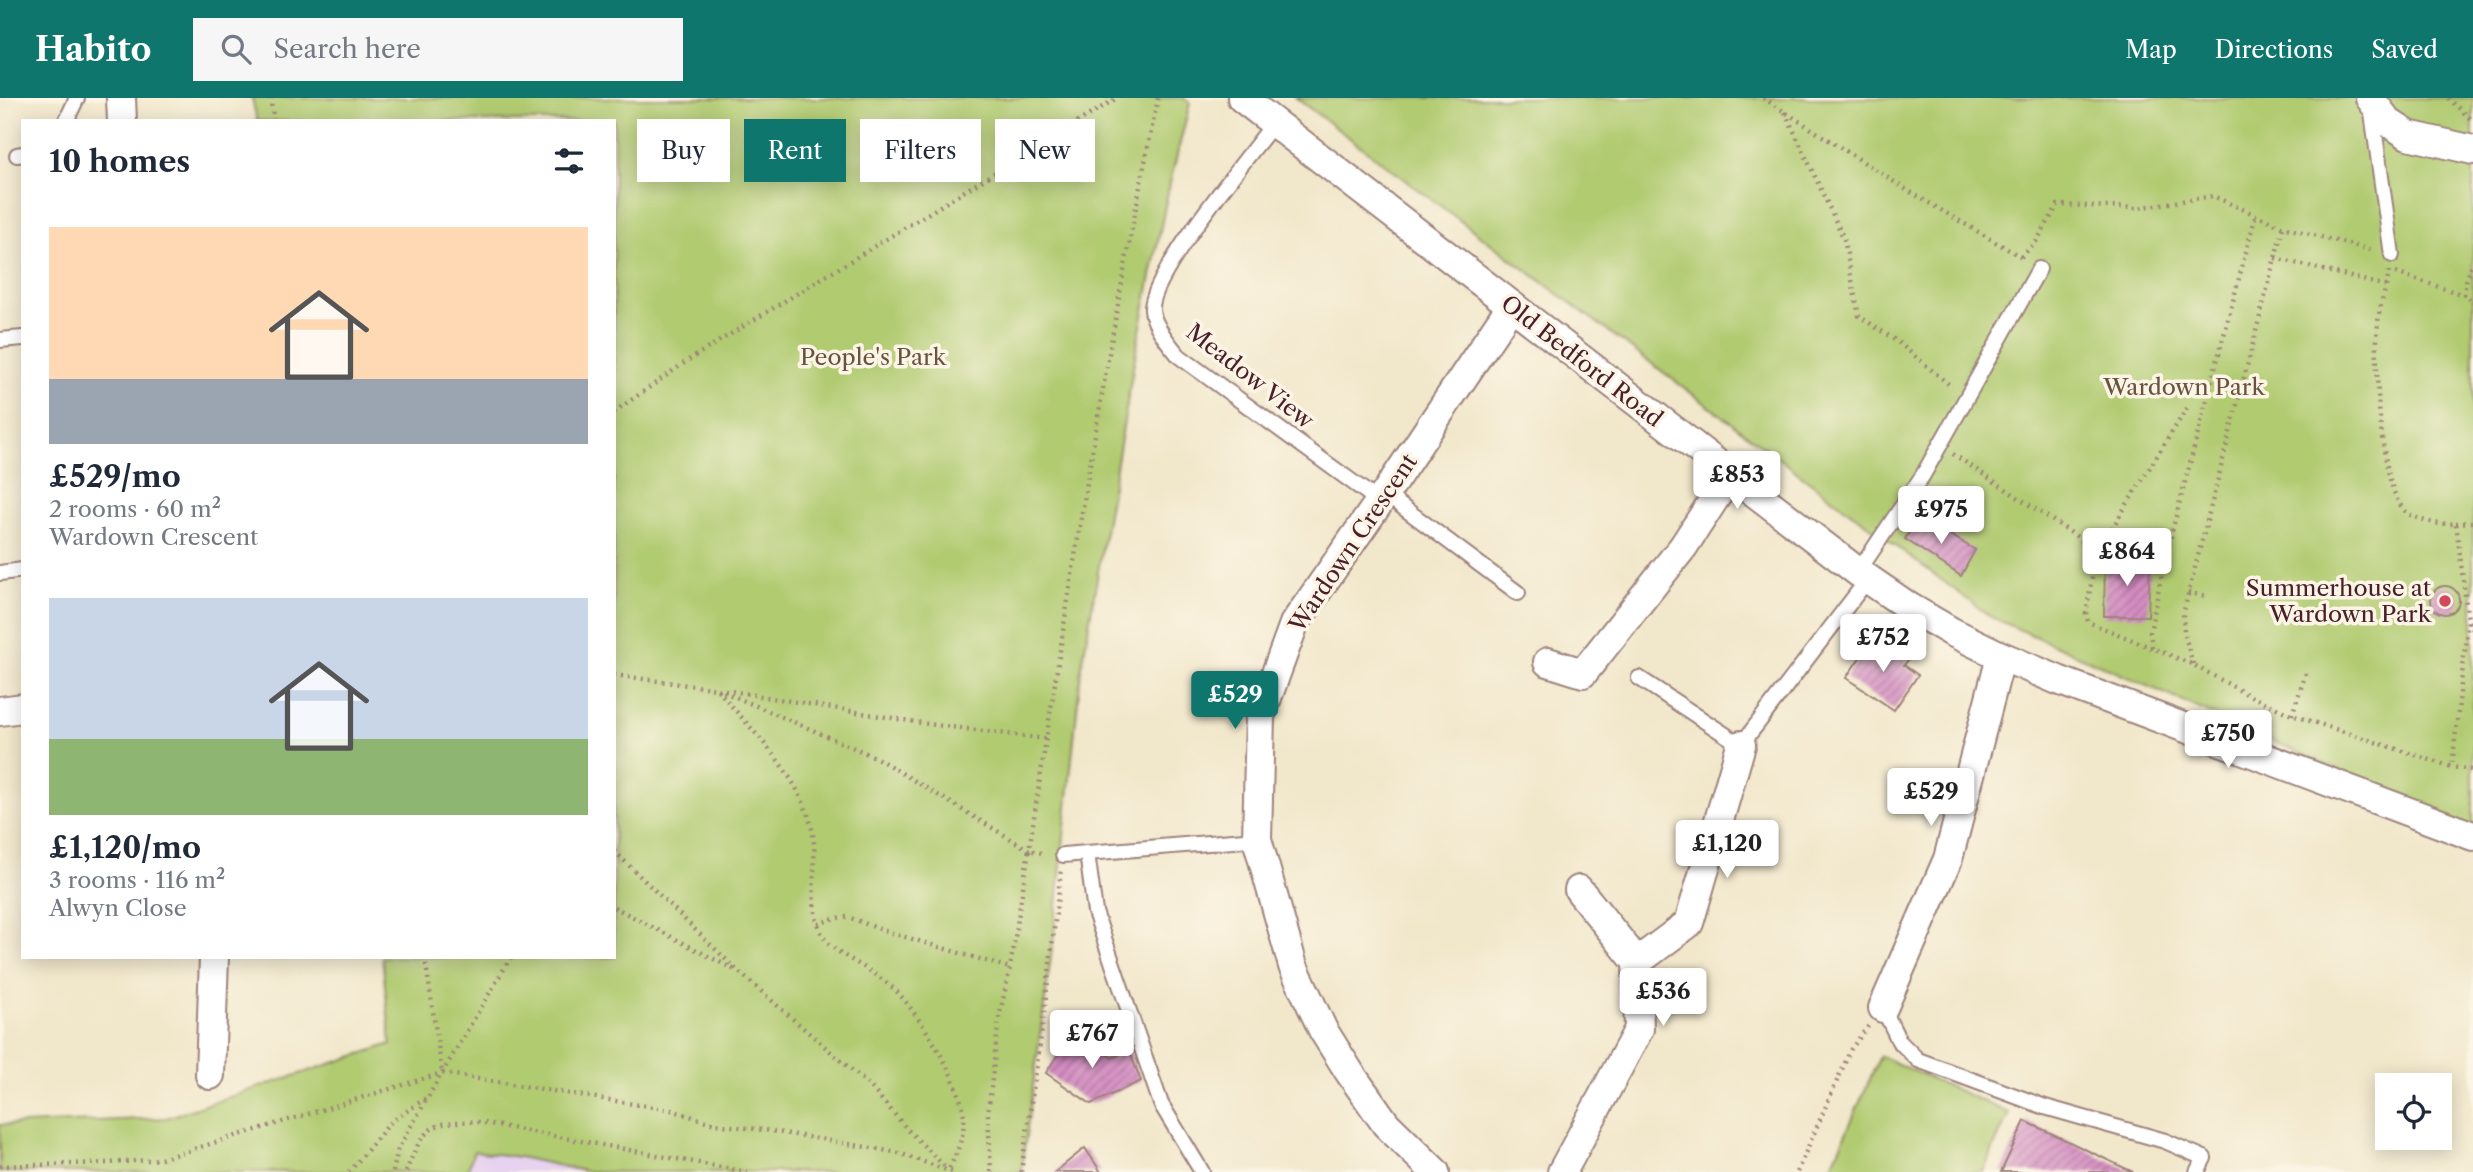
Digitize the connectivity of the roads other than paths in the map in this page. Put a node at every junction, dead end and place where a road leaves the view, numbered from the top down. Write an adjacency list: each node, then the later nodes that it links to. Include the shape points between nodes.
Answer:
1 (77, 98): 5 (lane)
2 (121, 98): 6 (street)
3 (1242, 98): 7 (street, Old Bedford Road)
4 (2370, 98): 8 (street, via 2388,122 2409,135); 9 (lane)
5 (67, 119)
6 (122, 119)
7 (1274, 123): 11 (street, Old Bedford Road); 15 (lane, Meadow View, via 1184,242 1158,287 1152,310 1163,336 1180,356)
8 (2473, 150)
9 (2392, 255)
10 (2039, 269): 18 (lane)
11 (1511, 306): 14 (street, Old Bedford Road); 15 (street, Wardown Crescent)
12 (21, 338): 13 (lane)
13 (0, 340)
14 (1730, 475): 18 (street, Old Bedford Road); 21 (street, via 1683,547 1583,673)
15 (1382, 498): 19 (lane); 27 (street, Wardown Crescent, via 1294,624 1260,717)
16 (21, 570): 17 (lane)
17 (0, 573)
18 (1863, 575): 20 (street, Old Bedford Road, via 1909,607); 25 (lane)
19 (1518, 593)
20 (2001, 656): 26 (street, Old Bedford Road); 33 (street, via 1948,859)
21 (1548, 662)
22 (1639, 678): 25 (lane)
23 (21, 708): 24 (street)
24 (0, 711)
25 (1741, 746): 32 (street, via 1689,923)
26 (2473, 836)
27 (1257, 839): 28 (lane); 36 (street, Wardown Crescent, via 1293,966 1323,1030 1386,1124)
28 (1087, 853): 29 (lane); 35 (lane, via 1095,912 1161,1104)
29 (1063, 855)
30 (1579, 890): 32 (street)
31 (214, 959): 34 (street)
32 (1637, 962): 37 (street, via 1639,1029)
33 (1883, 1008): 38 (lane, via 1899,1041 1918,1060 2045,1107 2165,1141 2204,1158)
34 (210, 1075)
35 (1202, 1172)
36 (1435, 1172)
37 (1562, 1172)
38 (2197, 1172)

